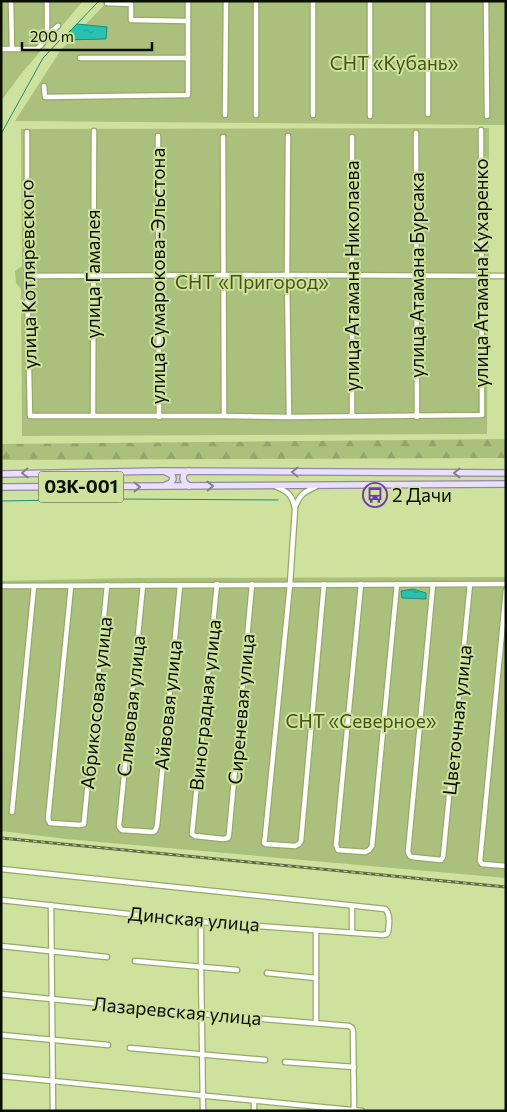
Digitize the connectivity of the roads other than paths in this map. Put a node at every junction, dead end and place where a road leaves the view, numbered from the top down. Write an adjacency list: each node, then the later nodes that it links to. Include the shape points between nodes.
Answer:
1 (11, 1): 15 (street)
2 (47, 1): 13 (street)
3 (188, 1): 11 (street)
4 (226, 1): 20 (street)
5 (256, 1): 21 (street)
6 (313, 1): 22 (street)
7 (370, 1): 23 (street)
8 (428, 1): 19 (street)
9 (486, 1): 24 (street)
10 (106, 4): 11 (street, via 131,4 131,20)
11 (188, 21): 17 (street)
12 (58, 26): 13 (street)
13 (47, 35): 15 (street, via 37,49)
14 (1, 49): 15 (street)
15 (12, 49)
16 (80, 58): 17 (street)
17 (188, 58): 18 (street, via 188,95 45,96)
18 (44, 86)
19 (428, 114)
20 (225, 115)
21 (256, 115)
22 (314, 115)
23 (370, 116)
24 (487, 116)
25 (481, 130): 40 (street, улица Атамана Кухаренко)
26 (94, 131): 33 (street, улица Гамалея)
27 (27, 132): 38 (street, улица Котляревского)
28 (416, 133): 37 (street, улица Атамана Бурсака)
29 (158, 136): 39 (street, улица Сумарокова-Эльстона)
30 (288, 136): 35 (street)
31 (352, 136): 36 (street, улица Атамана Николаева)
32 (223, 138): 34 (street)
33 (93, 275): 38 (street); 39 (street); 42 (street, улица Гамалея)
34 (224, 275): 35 (street); 39 (street); 44 (street)
35 (287, 275): 36 (street); 47 (street)
36 (353, 275): 37 (street); 45 (street, улица Атамана Николаева)
37 (417, 275): 40 (street); 46 (street, улица Атамана Бурсака)
38 (27, 276): 42 (street, улица Котляревского, via 30,416)
39 (158, 276): 43 (street, улица Сумарокова-Эльстона)
40 (482, 276): 41 (street); 46 (street, улица Атамана Кухаренко, via 482,415)
41 (506, 276)
42 (93, 416): 43 (street)
43 (158, 416): 44 (street)
44 (224, 416): 47 (street)
45 (352, 416): 46 (street); 47 (street)
46 (417, 417)
47 (289, 418)
48 (161, 471): 49 (main road, 03К-001); 51 (main road, 03К-001, one-way to 51); 53 (main road, via 170,473 173,479)
49 (191, 471): 50 (main road, 03К-001, one-way to 49); 57 (main road, via 184,473 183,479)
50 (506, 473)
51 (1, 474)
52 (506, 484): 55 (main road, 03К-001)
53 (161, 486): 56 (main road, 03К-001, one-way to 53); 57 (main road, 03К-001)
54 (274, 486): 55 (main road, 03К-001); 57 (main road, 03К-001, one-way to 54); 58 (street, via 290,495)
55 (317, 486): 58 (street, via 303,492)
56 (1, 487)
57 (190, 487)
58 (294, 509): 61 (street)
59 (217, 584): 60 (street); 70 (street); 76 (street, Виноградная улица)
60 (252, 584): 61 (street); 76 (street, Сиреневая улица, via 228,838 195,836 192,834)
61 (290, 584): 62 (street); 62 (street, via 264,843 295,846 301,841)
62 (324, 584): 63 (street)
63 (361, 584): 64 (street); 64 (street, via 336,845 338,850 365,852 372,846)
64 (397, 584): 65 (street)
65 (433, 584): 66 (street); 66 (street, Цветочная улица, via 408,852 412,857 441,860 444,857)
66 (470, 584): 67 (street)
67 (506, 584)
68 (107, 585): 69 (street); 73 (street); 73 (street, Абрикосовая улица, via 84,824 80,825 48,821)
69 (143, 585): 70 (street); 77 (street, Сливовая улица)
70 (180, 585): 77 (street, Айвовая улица, via 157,826 153,832 122,830)
71 (1, 586): 72 (street)
72 (34, 586): 73 (street); 75 (street)
73 (71, 586)
74 (506, 590): 78 (street, via 480,862)
75 (12, 812)
76 (193, 825)
77 (119, 826)
78 (506, 866)
79 (1, 869): 82 (street)
80 (1, 900): 81 (street, Динская улица)
81 (51, 905): 83 (street, Динская улица); 87 (street)
82 (352, 906): 85 (street); 85 (street, Динская улица, via 385,909 389,914 387,934)
83 (201, 922): 84 (street, Динская улица); 90 (street)
84 (316, 930): 85 (street, Динская улица); 93 (street)
85 (352, 932)
86 (1, 946): 87 (street)
87 (52, 952): 88 (street); 95 (street)
88 (107, 957)
89 (135, 961): 90 (street)
90 (201, 967): 91 (street); 96 (street)
91 (238, 970)
92 (267, 973): 93 (street)
93 (316, 978): 97 (street)
94 (1, 994): 95 (street, Лазаревская улица)
95 (52, 1000): 96 (street, Лазаревская улица); 99 (street)
96 (202, 1014): 97 (street, Лазаревская улица); 102 (street)
97 (316, 1023): 105 (street, Лазаревская улица, via 352,1028)
98 (1, 1035): 99 (street)
99 (52, 1039): 100 (street); 107 (street)
100 (108, 1045)
101 (130, 1048): 102 (street)
102 (202, 1054): 103 (street); 108 (street)
103 (266, 1060)
104 (285, 1062): 105 (street)
105 (354, 1067): 110 (street)
106 (1, 1076): 107 (street)
107 (53, 1081): 108 (street); 111 (street)
108 (203, 1096): 109 (street); 112 (street)
109 (254, 1101): 110 (street); 113 (street)
110 (354, 1110): 114 (street)
111 (53, 1111)
112 (203, 1111)
113 (254, 1111)
114 (362, 1111)

